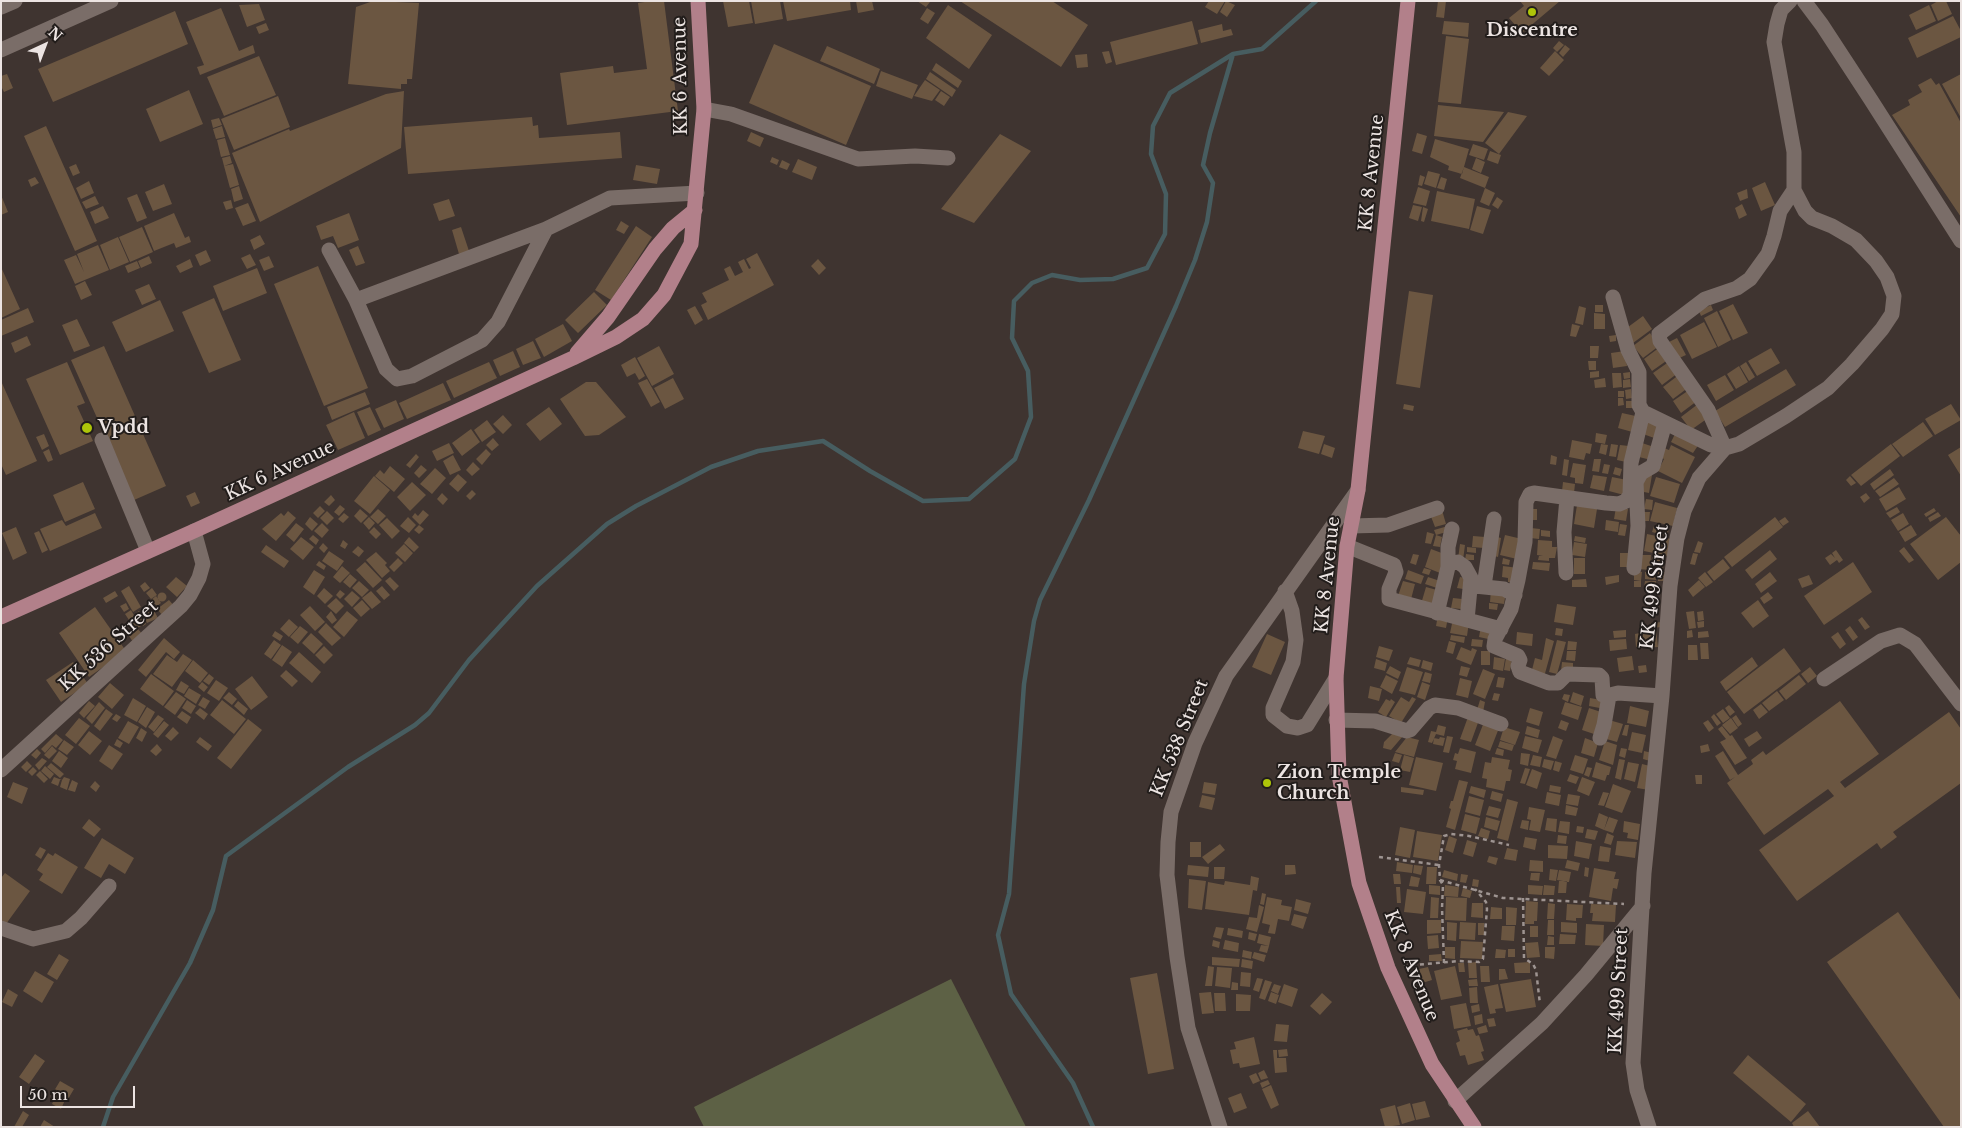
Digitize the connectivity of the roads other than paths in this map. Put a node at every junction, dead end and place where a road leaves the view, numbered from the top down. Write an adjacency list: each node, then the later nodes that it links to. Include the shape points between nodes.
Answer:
1 (15, 1): 7 (street)
2 (111, 1): 8 (street)
3 (698, 1): 9 (main road, KK 6 Avenue)
4 (1408, 1): 24 (main road, KK 8 Avenue)
5 (1790, 1): 11 (street, via 1781,10 1774,42 1794,152)
6 (1804, 1): 15 (street)
7 (1, 7)
8 (1, 50)
9 (704, 109): 10 (street, via 731,114 858,160 915,156); 12 (main road, KK 6 Avenue)
10 (948, 158)
11 (1794, 190): 23 (street, via 1780,211 1768,254 1750,279 1737,288 1705,299 1659,334 1660,341 1708,410); 23 (street, KK 499 Street, via 1812,218 1856,240 1876,261 1894,296 1892,314 1882,330 1828,388 1739,444)
12 (697, 193): 13 (main road, KK 6 Avenue); 14 (street, via 610,198)
13 (695, 210): 19 (main road, KK 6 Avenue, via 673,228 608,317); 19 (main road, KK 6 Avenue, via 691,244 664,295 643,318 616,337)
14 (546, 228): 18 (street); 18 (street, via 498,322 482,340 412,376 397,379 386,369)
15 (1961, 241)
16 (329, 250): 18 (street)
17 (1613, 298): 20 (street, via 1628,350 1639,372 1639,405)
18 (356, 300)
19 (573, 358): 30 (main road, KK 6 Avenue)
20 (1643, 412): 21 (street); 25 (street, via 1631,463 1630,495 1626,501 1612,503)
21 (1665, 423): 23 (street, via 1711,445); 35 (street, via 1653,466 1641,473 1636,482 1638,526)
22 (102, 440): 32 (street)
23 (1725, 448): 47 (street, KK 499 Street, via 1699,478 1684,511 1677,538)
24 (1358, 490): 28 (main road, KK 8 Avenue); 38 (street, KK 538 Street)
25 (1567, 498): 36 (street, via 1564,532); 39 (street, via 1530,494 1526,502 1525,542)
26 (1437, 508): 28 (street, via 1388,525)
27 (1494, 519): 34 (street)
28 (1351, 526): 31 (main road, KK 8 Avenue)
29 (1452, 530): 33 (street, via 1448,547)
30 (194, 531): 32 (main road, KK 6 Avenue); 52 (street, KK 536 Street, via 203,564 200,578 190,595)
31 (1347, 546): 40 (street, via 1394,565 1396,572 1389,589 1389,599); 44 (main road, KK 8 Avenue)
32 (148, 550): 41 (main road, KK 6 Avenue)
33 (1453, 563): 34 (street); 37 (street, via 1466,567); 40 (street)
34 (1487, 566): 37 (street)
35 (1634, 568)
36 (1566, 573)
37 (1477, 586): 39 (street, via 1504,589); 42 (street)
38 (1285, 592): 44 (street, via 1292,611 1296,640 1293,662 1273,708 1273,716 1287,726 1298,728 1307,725); 57 (street, KK 538 Street, via 1226,676 1195,743 1171,812 1167,875 1188,1028)
39 (1514, 595): 43 (street)
40 (1436, 613): 42 (street)
41 (1, 617)
42 (1467, 620): 43 (street)
43 (1501, 629): 46 (street, via 1494,646 1518,656 1520,672 1554,684 1567,674 1599,675 1603,695)
44 (1336, 678): 49 (main road, KK 8 Avenue)
45 (1824, 678): 48 (street, via 1881,641 1900,636 1915,644)
46 (1609, 696): 47 (street, via 1618,692); 51 (street)
47 (1662, 696): 54 (street, KK 499 Street)
48 (1961, 704)
49 (1336, 720): 50 (street, via 1375,720 1407,731 1435,705 1458,708); 56 (main road, KK 8 Avenue, via 1339,775 1359,883 1388,968 1432,1064)
50 (1501, 724)
51 (1600, 738)
52 (1, 770)
53 (109, 886): 55 (street, via 66,932 33,939)
54 (1643, 906): 56 (street, via 1586,976 1542,1022); 59 (street, KK 499 Street, via 1633,1063 1637,1090)
55 (1, 928)
56 (1456, 1101): 58 (main road, KK 8 Avenue)
57 (1220, 1127)
58 (1474, 1127)
59 (1649, 1127)

